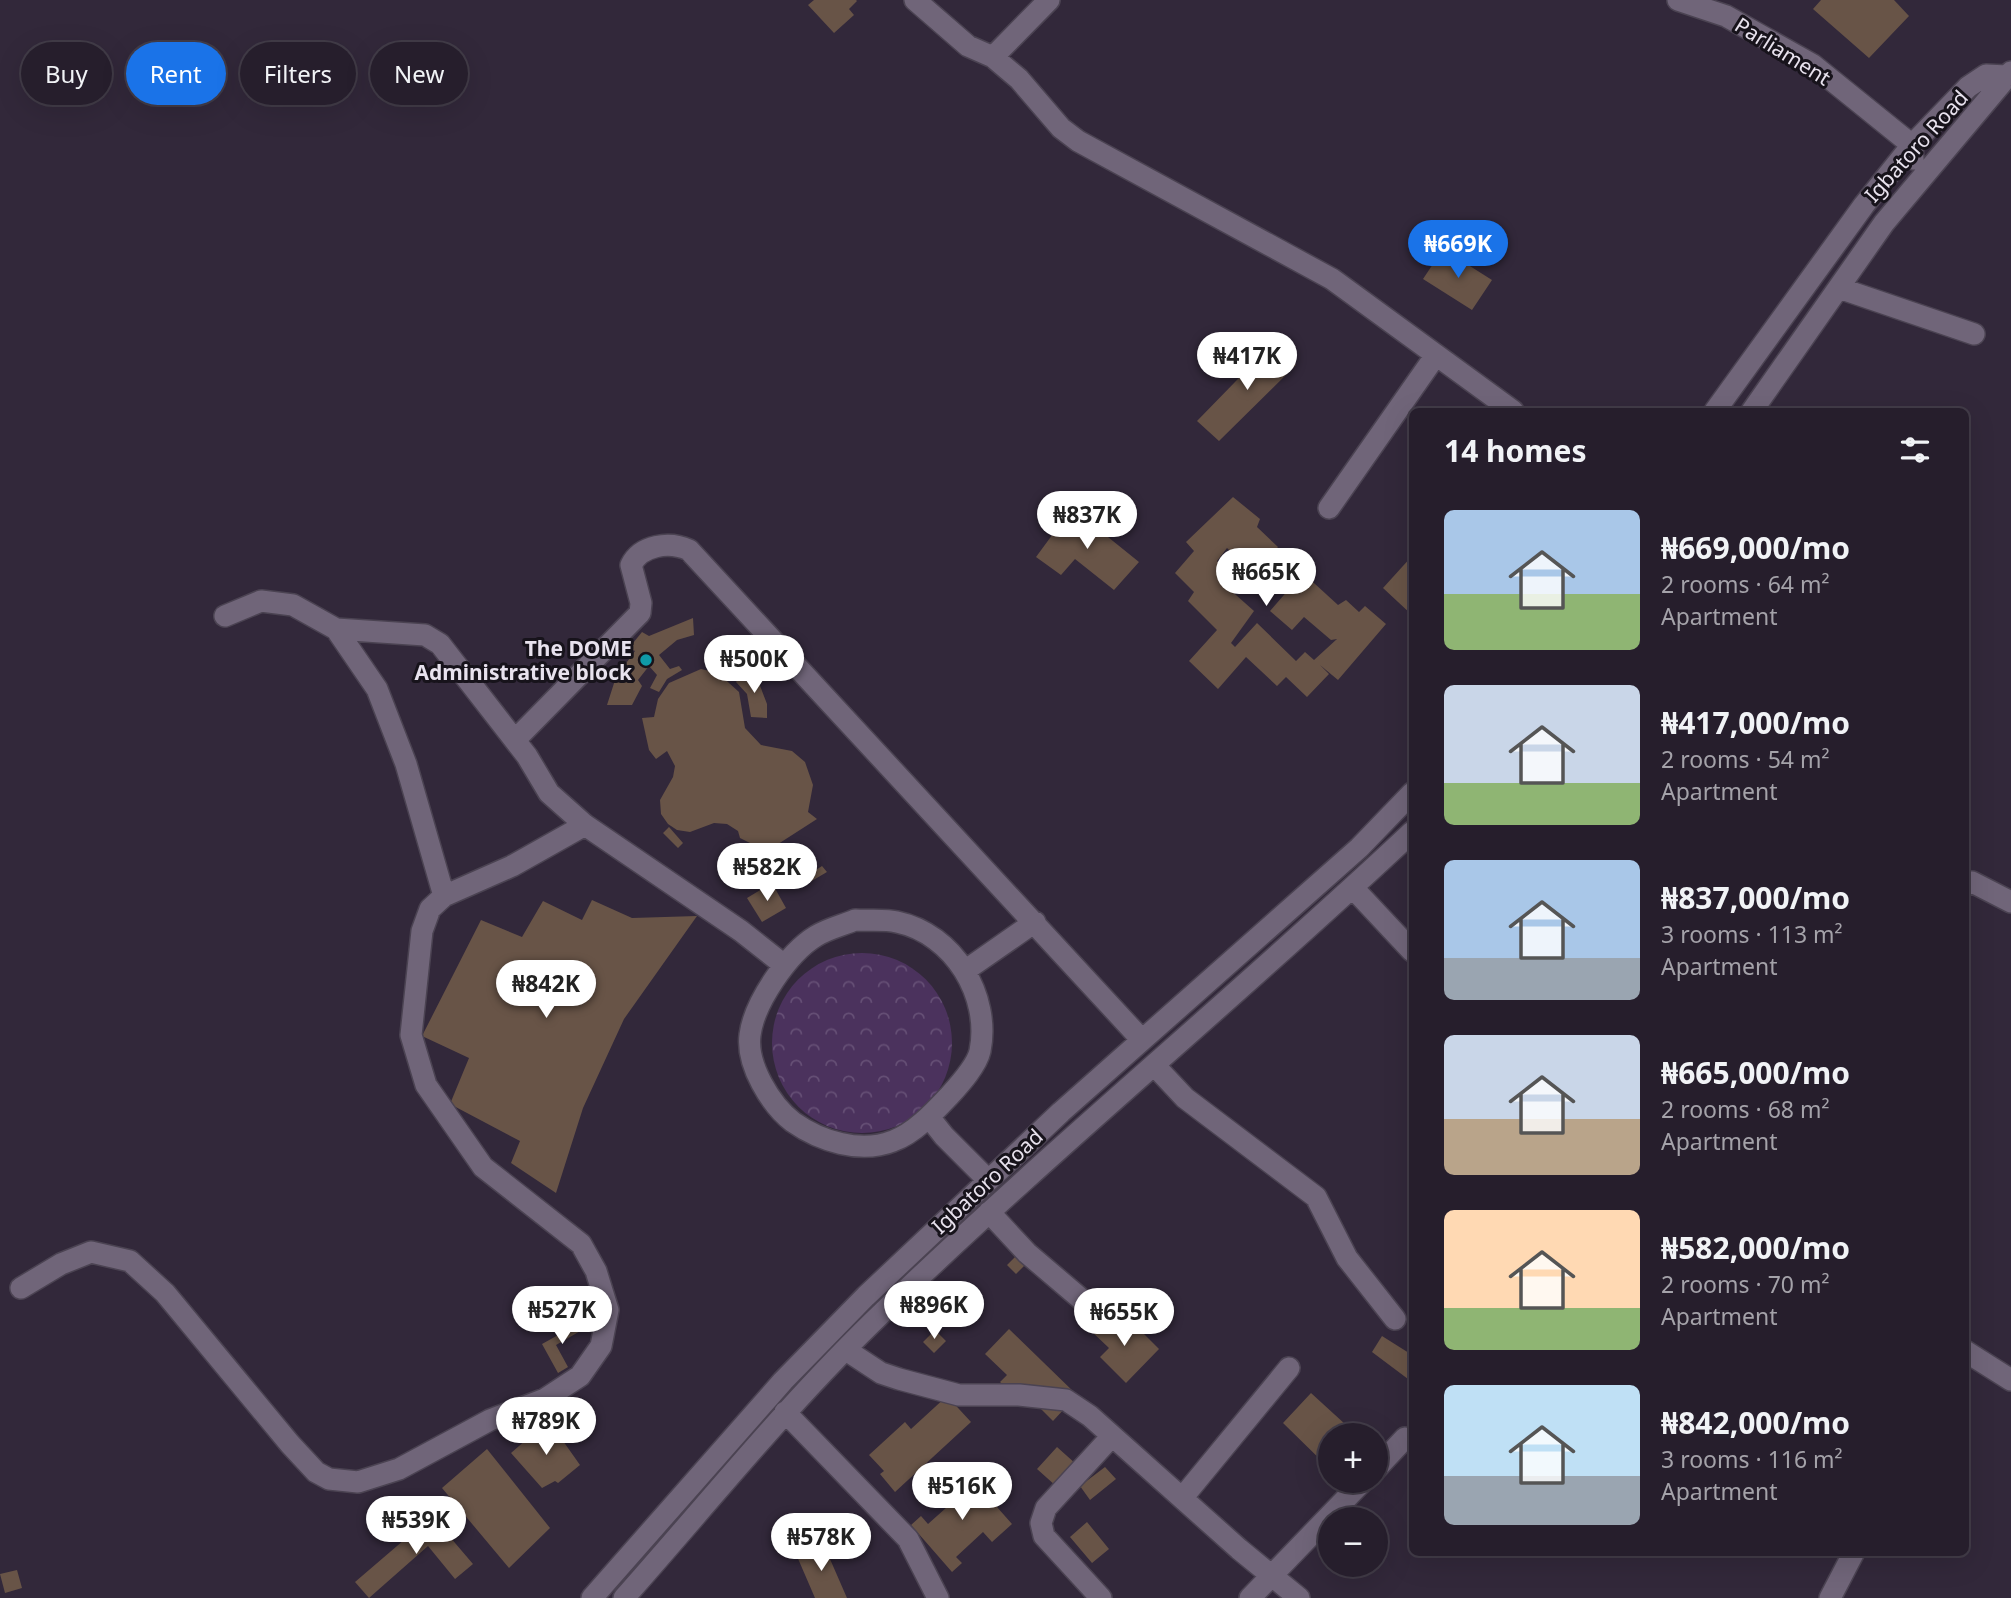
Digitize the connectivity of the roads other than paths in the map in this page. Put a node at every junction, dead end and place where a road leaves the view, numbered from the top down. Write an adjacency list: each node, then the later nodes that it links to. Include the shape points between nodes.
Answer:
1 (915, 0): 5 (street, via 968,46)
2 (1049, 0): 5 (street)
3 (1678, 0): 4 (street, Parliament)
4 (1729, 8): 7 (street, Parliament, via 1813,65)
5 (993, 57): 11 (street, via 1078,141 1332,279)
6 (2010, 76): 7 (street, Igbatoro Road, via 1986,75 1968,87); 8 (street, Igbatoro Road)
7 (1912, 145): 8 (street, via 1911,178); 13 (street, Igbatoro Road)
8 (1902, 202): 9 (street, Igbatoro Road)
9 (1839, 288): 10 (street); 14 (street, Igbatoro Road)
10 (1974, 334)
11 (1436, 355): 12 (street); 15 (street)
12 (1509, 408)
13 (1717, 408)
14 (1754, 408)
15 (1329, 508)
16 (225, 616): 17 (street, via 261,601 293,605)
17 (336, 629): 18 (street, via 425,635 440,644); 24 (street, via 377,690 406,764)
18 (515, 740): 20 (street, via 549,793); 26 (street, via 640,612 631,565 636,554 680,546 708,570)
19 (1409, 796): 30 (street, Igbatoro Road, via 1359,848)
20 (585, 825): 24 (street, via 512,866); 28 (street)
21 (1409, 835): 23 (street, Igbatoro Road)
22 (1969, 883): 25 (street)
23 (1353, 888): 27 (street); 31 (street, Igbatoro Road)
24 (444, 895): 35 (street, via 430,909 422,931 411,1035 426,1085 483,1167 581,1244 596,1271 608,1310 601,1346 580,1376 545,1399 490,1420 399,1469 358,1482 329,1479 290,1444 165,1293 130,1261 91,1252)
25 (2011, 902)
26 (1035, 922): 29 (street); 30 (street)
27 (1409, 948)
28 (784, 965): 29 (street, via 816,936 855,920 898,922 936,939); 32 (street, via 767,991 749,1036 757,1077 779,1112 813,1136 852,1146 893,1141)
29 (965, 970): 32 (street, via 981,1010 980,1054)
30 (1142, 1040): 33 (street, Igbatoro Road)
31 (1155, 1066): 34 (street, Igbatoro Road); 39 (street, via 1185,1098 1316,1197 1347,1258)
32 (929, 1117): 33 (street)
33 (987, 1179): 36 (street, Igbatoro Road)
34 (989, 1212): 37 (street, via 1027,1253); 38 (street, Igbatoro Road)
35 (21, 1288)
36 (866, 1296): 38 (street); 51 (street, Igbatoro Road, via 783,1381)
37 (1087, 1304)
38 (881, 1313): 40 (street, Igbatoro Road)
39 (1395, 1319)
40 (846, 1350): 44 (street, Igbatoro Road); 45 (street, via 881,1373 959,1395 1066,1401)
41 (1969, 1354): 43 (street)
42 (1289, 1368): 49 (street)
43 (2011, 1380)
44 (785, 1412): 53 (street, Igbatoro Road); 55 (street, via 908,1539)
45 (1112, 1436): 49 (street); 56 (street, via 1046,1508 1041,1523 1044,1536)
46 (1405, 1438): 47 (street)
47 (1388, 1456)
48 (1351, 1493): 52 (street)
49 (1183, 1497): 52 (street)
50 (1852, 1556): 59 (street)
51 (614, 1572): 53 (street); 54 (street, Igbatoro Road)
52 (1271, 1575): 57 (street); 58 (street)
53 (629, 1596)
54 (592, 1598)
55 (938, 1598)
56 (1101, 1598)
57 (1250, 1598)
58 (1299, 1598)
59 (1830, 1598)

